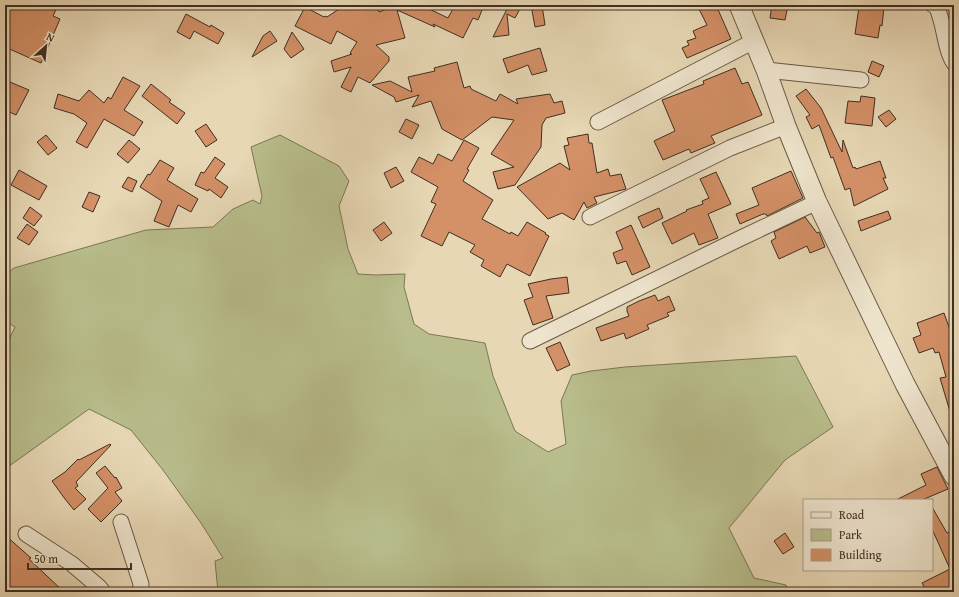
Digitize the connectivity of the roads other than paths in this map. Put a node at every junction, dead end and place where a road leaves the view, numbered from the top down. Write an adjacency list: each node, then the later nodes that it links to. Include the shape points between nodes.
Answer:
1 (739, 5): 3 (street)
2 (933, 5): 4 (street, via 941,15 950,57)
3 (754, 41): 5 (street); 7 (street)
4 (954, 63)
5 (766, 70): 6 (street); 8 (street)
6 (861, 80)
7 (598, 122)
8 (786, 126): 9 (street); 10 (street, via 730,148)
9 (817, 202): 11 (street); 12 (street, via 905,384)
10 (590, 217)
11 (530, 341)
12 (954, 476)
13 (121, 522): 16 (street, via 141,584)
14 (26, 534): 15 (street, via 72,564)
15 (103, 592)
16 (140, 592)

